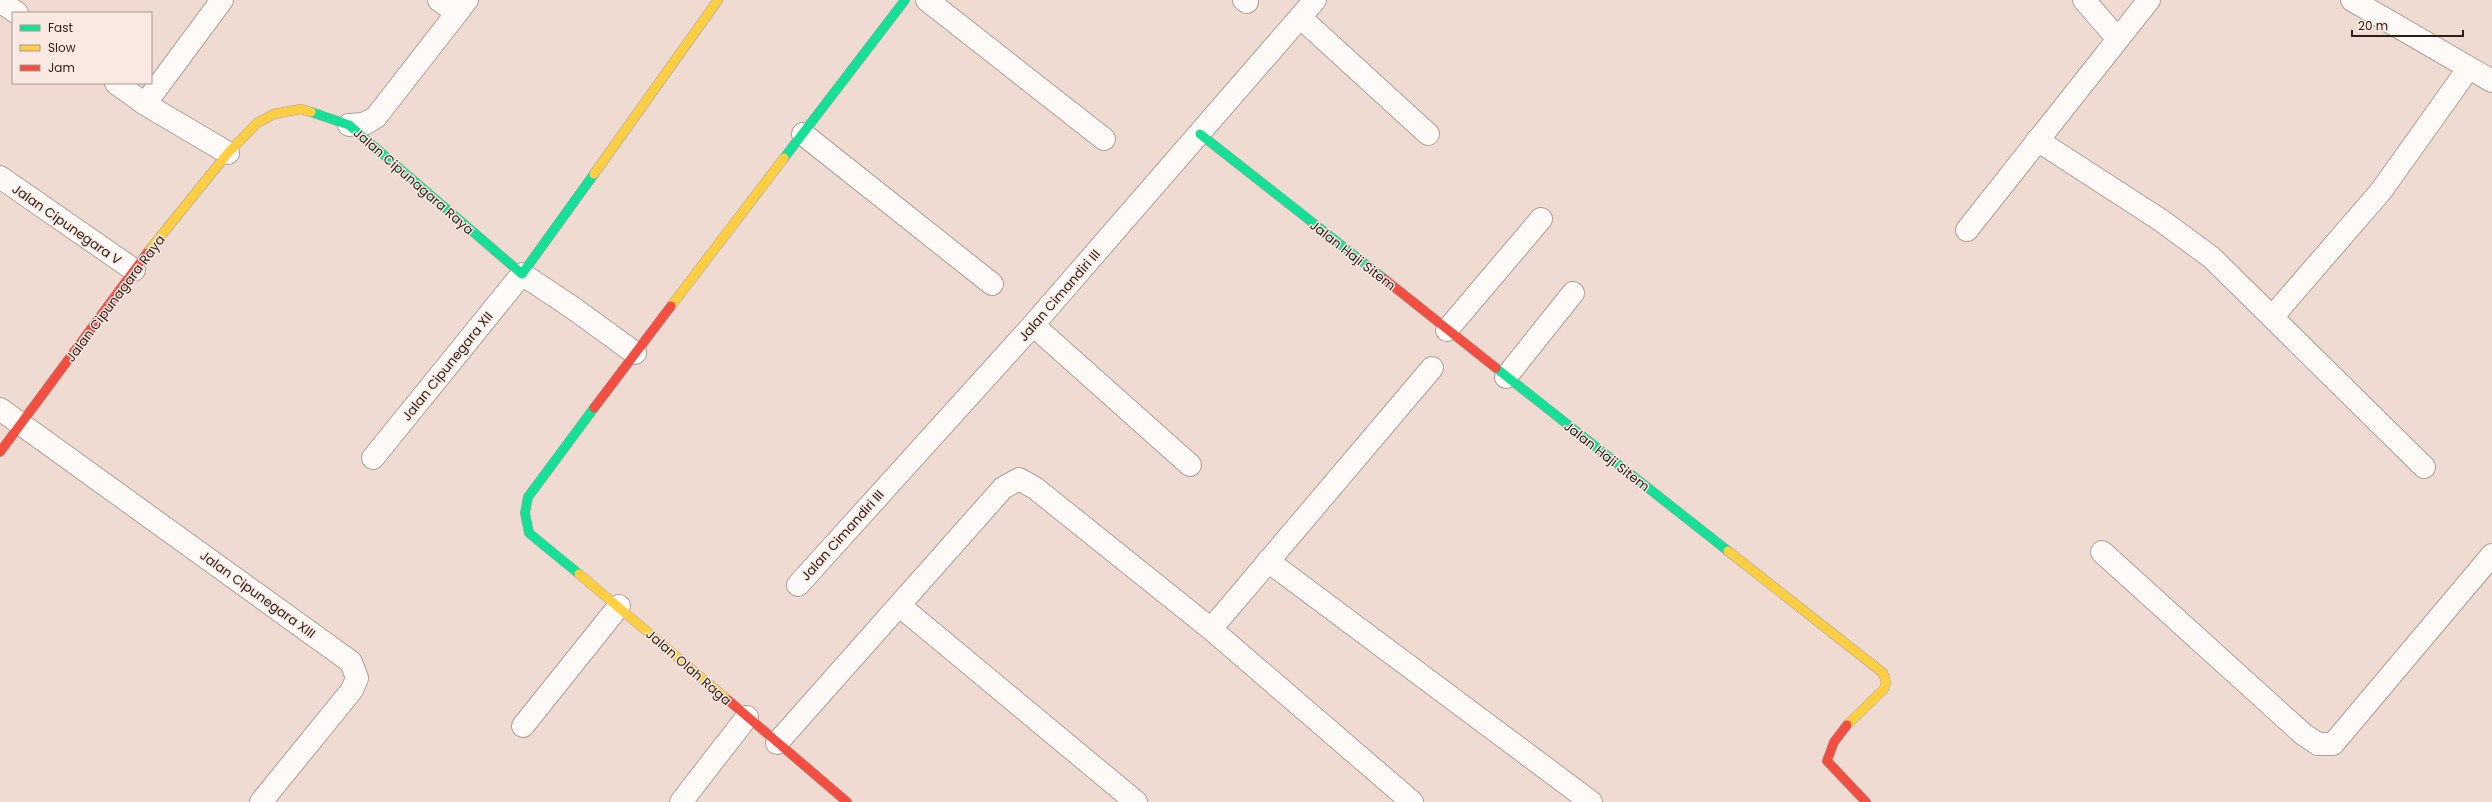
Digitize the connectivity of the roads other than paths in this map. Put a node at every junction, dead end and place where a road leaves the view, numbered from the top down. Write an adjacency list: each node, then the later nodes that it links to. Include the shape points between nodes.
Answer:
1 (222, 0): 18 (street)
2 (439, 0): 11 (street)
3 (718, 0): 30 (street)
4 (905, 0): 20 (street)
5 (927, 0): 23 (street)
6 (1316, 0): 13 (street, Jalan Cimandiri III)
7 (2084, 0): 14 (street)
8 (2149, 0): 14 (street)
9 (2352, 0): 15 (street)
10 (0, 1): 12 (street)
11 (462, 6): 19 (street, via 376,117 364,124)
12 (16, 12)
13 (1302, 18): 21 (street, Jalan Cimandiri III); 22 (street)
14 (2117, 38): 24 (street)
15 (2468, 69): 16 (street); 33 (street, via 2381,190)
16 (2492, 81)
17 (117, 84): 18 (street)
18 (145, 104): 25 (street)
19 (349, 125): 25 (street, Jalan Cipunagara Raya, via 301,110 274,114 256,123); 30 (street, Jalan Cipunagara Raya)
20 (803, 134): 31 (street); 36 (street)
21 (1200, 134): 34 (street, Jalan Cimandiri III); 35 (street, Jalan Haji Sitem)
22 (1428, 134)
23 (1104, 139)
24 (2037, 140): 28 (street); 33 (street, via 2184,236 2211,257)
25 (228, 153): 29 (street, Jalan Cipunagara Raya)
26 (0, 177): 29 (street, Jalan Cipunegara V)
27 (1541, 219): 35 (street)
28 (1967, 230)
29 (134, 270): 40 (street, Jalan Cipunagara Raya)
30 (522, 274): 36 (street); 42 (street, Jalan Cipunegara XII)
31 (992, 284)
32 (1573, 293): 38 (street)
33 (2273, 316): 44 (street)
34 (1033, 325): 43 (street); 48 (street, Jalan Cimandiri III)
35 (1447, 330): 38 (street, Jalan Haji Sitem)
36 (635, 353): 49 (street, Jalan Olah Raga, via 528,497 526,513 530,533)
37 (1432, 368): 47 (street)
38 (1506, 376): 61 (street, Jalan Haji Sitem, via 1883,672 1886,682 1884,689 1833,740 1827,751 1826,761)
39 (0, 409): 40 (street, Jalan Cipunegara XIII)
40 (21, 426): 41 (street, Jalan Cipunagara Raya); 55 (street, Jalan Cipunegara XIII, via 351,662 357,678 352,690)
41 (0, 452)
42 (373, 458)
43 (1190, 465)
44 (2424, 467)
45 (2102, 552): 46 (street, via 2303,734 2318,744 2333,744)
46 (2491, 559)
47 (1268, 561): 51 (street); 60 (street)
48 (798, 585)
49 (619, 606): 52 (street, Jalan Olah Raga); 53 (street)
50 (900, 606): 51 (street, via 1003,488 1020,479 1035,488); 54 (street); 58 (street)
51 (1211, 629): 59 (street)
52 (748, 717): 54 (street, Jalan Olah Raga); 56 (street)
53 (523, 726)
54 (777, 743): 57 (street, Jalan Olah Raga)
55 (261, 802)
56 (681, 802)
57 (847, 802)
58 (1136, 802)
59 (1412, 802)
60 (1591, 802)
61 (1866, 802)

